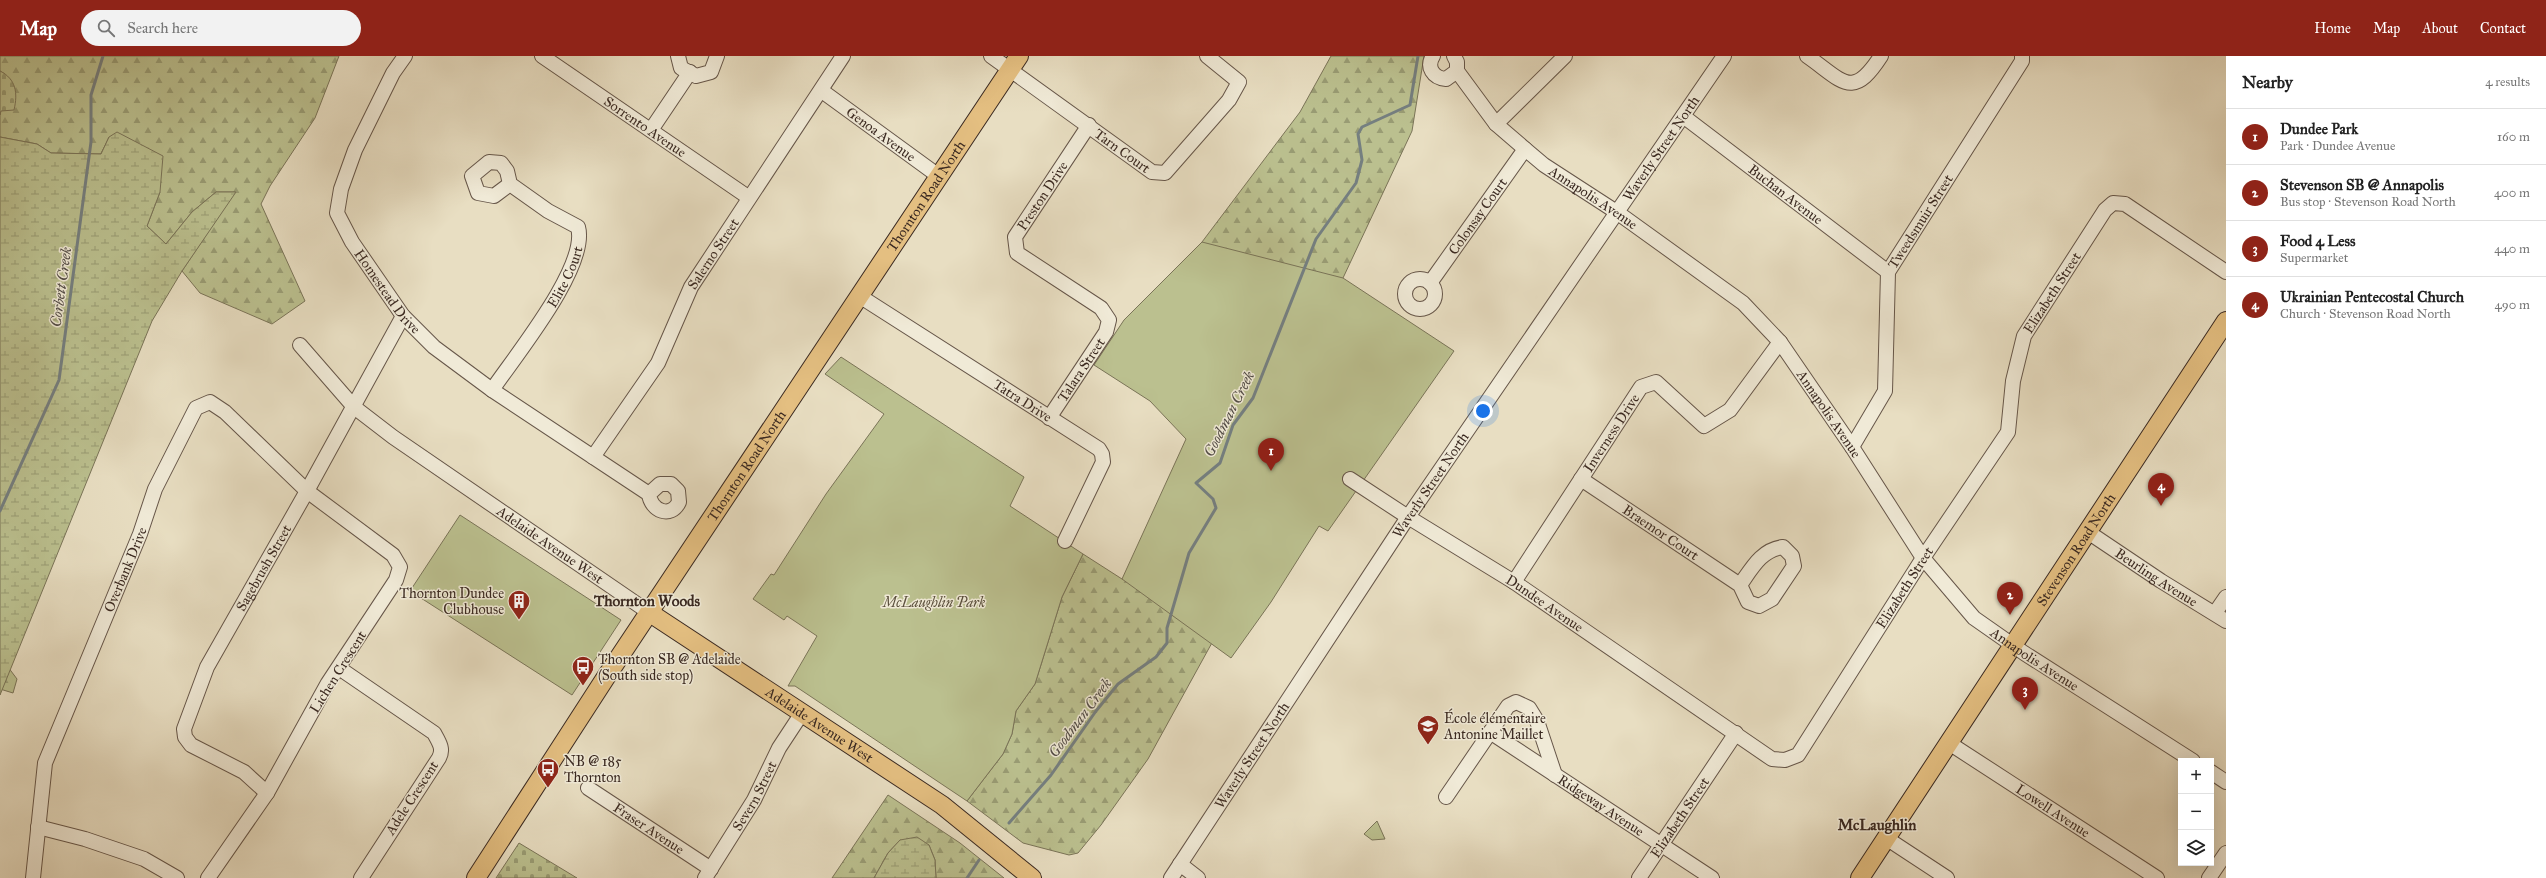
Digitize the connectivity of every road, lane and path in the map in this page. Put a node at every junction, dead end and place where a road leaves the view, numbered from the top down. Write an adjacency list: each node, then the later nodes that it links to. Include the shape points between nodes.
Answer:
1 (405, 56): 32 (street, Homestead Drive, via 393,73 355,150 341,189 337,213 352,242)
2 (678, 56): 17 (street, via 681,68)
3 (717, 56): 17 (street, via 711,72 696,76)
4 (843, 56): 18 (street, Salerno Street)
5 (991, 56): 15 (street, Tarn Court)
6 (1207, 56): 21 (street, Tarn Court, via 1239,82 1229,100 1165,173 1152,172)
7 (1433, 56): 16 (street, via 1430,65 1437,77 1446,79)
8 (1454, 56): 16 (street, Annapolis Avenue, via 1458,62)
9 (1565, 56): 20 (street)
10 (1724, 56): 19 (street, Waverly Street North)
11 (1807, 56): 12 (street, via 1848,84 1858,83 1869,75)
12 (1881, 56)
13 (2022, 56): 28 (street, Tweedsmuir Street, via 2022,61)
14 (547, 57): 22 (street, Sorrento Avenue)
15 (1015, 63): 21 (street, Tarn Court); 24 (main road, Thornton Road North)
16 (1457, 71): 20 (street, Annapolis Avenue)
17 (690, 72): 22 (street)
18 (822, 91): 24 (street, Genoa Avenue); 26 (street, Salerno Street)
19 (1682, 116): 27 (street, Waverly Street North); 28 (street, Buchan Avenue)
20 (1496, 124): 23 (street, Annapolis Avenue)
21 (1089, 125): 33 (street, Preston Drive, via 1016,237 1017,253 1101,308)
22 (651, 130): 26 (street, Sorrento Avenue)
23 (1524, 149): 27 (street, Annapolis Avenue, via 1544,166); 30 (street, Colonsay Court)
24 (940, 177): 31 (main road, Thornton Road North)
25 (510, 184): 37 (street, Elite Court, via 548,211 578,227 580,234 566,282)
26 (748, 197): 41 (street, Salerno Street, via 690,286 658,363)
27 (1618, 213): 35 (street, Annapolis Avenue, via 1743,303); 46 (street, Waverly Street North)
28 (1888, 272): 40 (street, Tweedsmuir Street, via 1885,391)
29 (2226, 272): 49 (street, Elizabeth Street, via 2125,204 2113,203 2105,210 2024,336 2013,381 2008,432)
30 (1430, 283)
31 (861, 297): 39 (street, Tatra Drive); 53 (main road, Thornton Road North)
32 (403, 316): 37 (street, Homestead Drive, via 434,347); 38 (street, Sagebrush Street)
33 (1109, 320): 39 (street, Talara Street, via 1106,332)
34 (2226, 321): 47 (main road, Stevenson Road North)
35 (1780, 342): 40 (street, Annapolis Avenue); 43 (street, Inverness Drive, via 1730,410 1704,426 1656,382 1641,387)
36 (300, 345): 38 (street, Adelaide Avenue West)
37 (492, 390): 41 (street, Homestead Drive)
38 (354, 407): 44 (street, Sagebrush Street); 53 (street, Adelaide Avenue West, via 393,437)
39 (1049, 418): 48 (street, Tatra Drive, via 1099,449 1103,458)
40 (1852, 447): 49 (street, Annapolis Avenue)
41 (593, 457): 45 (street, Homestead Drive)
42 (1350, 479): 46 (street, Dundee Avenue)
43 (1581, 479): 50 (street, Inverness Drive); 51 (street, Braemor Court)
44 (307, 491): 56 (street, Lichen Crescent, via 393,555 400,567 396,580); 66 (street, Sagebrush Street, via 207,667 184,729 185,737 191,744 244,772); 68 (street, Overbank Drive, via 216,405 210,402 196,408 154,489 140,534 45,763)
45 (649, 494)
46 (1408, 517): 50 (street, Dundee Avenue); 72 (street, Waverly Street North)
47 (2088, 532): 54 (street, Beurling Avenue); 55 (main road, Stevenson Road North)
48 (1065, 541)
49 (1923, 558): 55 (street, Annapolis Avenue, via 1974,618); 59 (street, Elizabeth Street, via 1798,755 1785,760 1772,760)
50 (1514, 582): 59 (street, Dundee Avenue)
51 (1740, 585)
52 (2226, 596): 54 (street)
53 (650, 613): 57 (main road, Adelaide Avenue West); 78 (main road, Thornton Road North)
54 (2220, 617)
55 (2012, 646): 60 (main road, Stevenson Road North); 61 (street, Annapolis Avenue)
56 (339, 668): 66 (street, Lichen Crescent); 77 (street, Adele Crescent, via 434,733 441,744 439,758)
57 (802, 713): 73 (street, Severn Street, via 782,742 754,800); 79 (main road, Adelaide Avenue West, via 942,805)
58 (1490, 732): 63 (street, Ridgeway Avenue); 63 (street, via 1508,706 1516,702 1529,708 1537,721); 67 (street)
59 (1736, 733): 70 (street, Elizabeth Street)
60 (1949, 743): 69 (main road, Stevenson Road North); 86 (street, Lowell Avenue)
61 (2188, 758)
62 (2214, 774): 64 (street)
63 (1555, 776): 70 (street, Ridgeway Avenue)
64 (2226, 782)
65 (588, 788): 73 (street, Fraser Avenue)
66 (267, 793): 76 (street, Lichen Crescent)
67 (1446, 797)
68 (38, 827): 74 (street, Overbank Drive); 75 (street, via 85,839 144,859)
69 (1886, 838): 84 (main road, Stevenson Road North); 85 (street)
70 (1662, 844): 82 (street, Elizabeth Street); 83 (street, Ridgeway Avenue)
71 (2226, 853): 87 (street)
72 (1180, 864): 80 (street, Waverly Street North); 81 (street)
73 (708, 873)
74 (33, 878)
75 (177, 878)
76 (208, 878)
77 (361, 878)
78 (476, 878)
79 (1032, 878)
80 (1171, 878)
81 (1198, 878)
82 (1639, 878)
83 (1712, 878)
84 (1860, 878)
85 (1947, 878)
86 (2157, 878)
87 (2209, 878)

